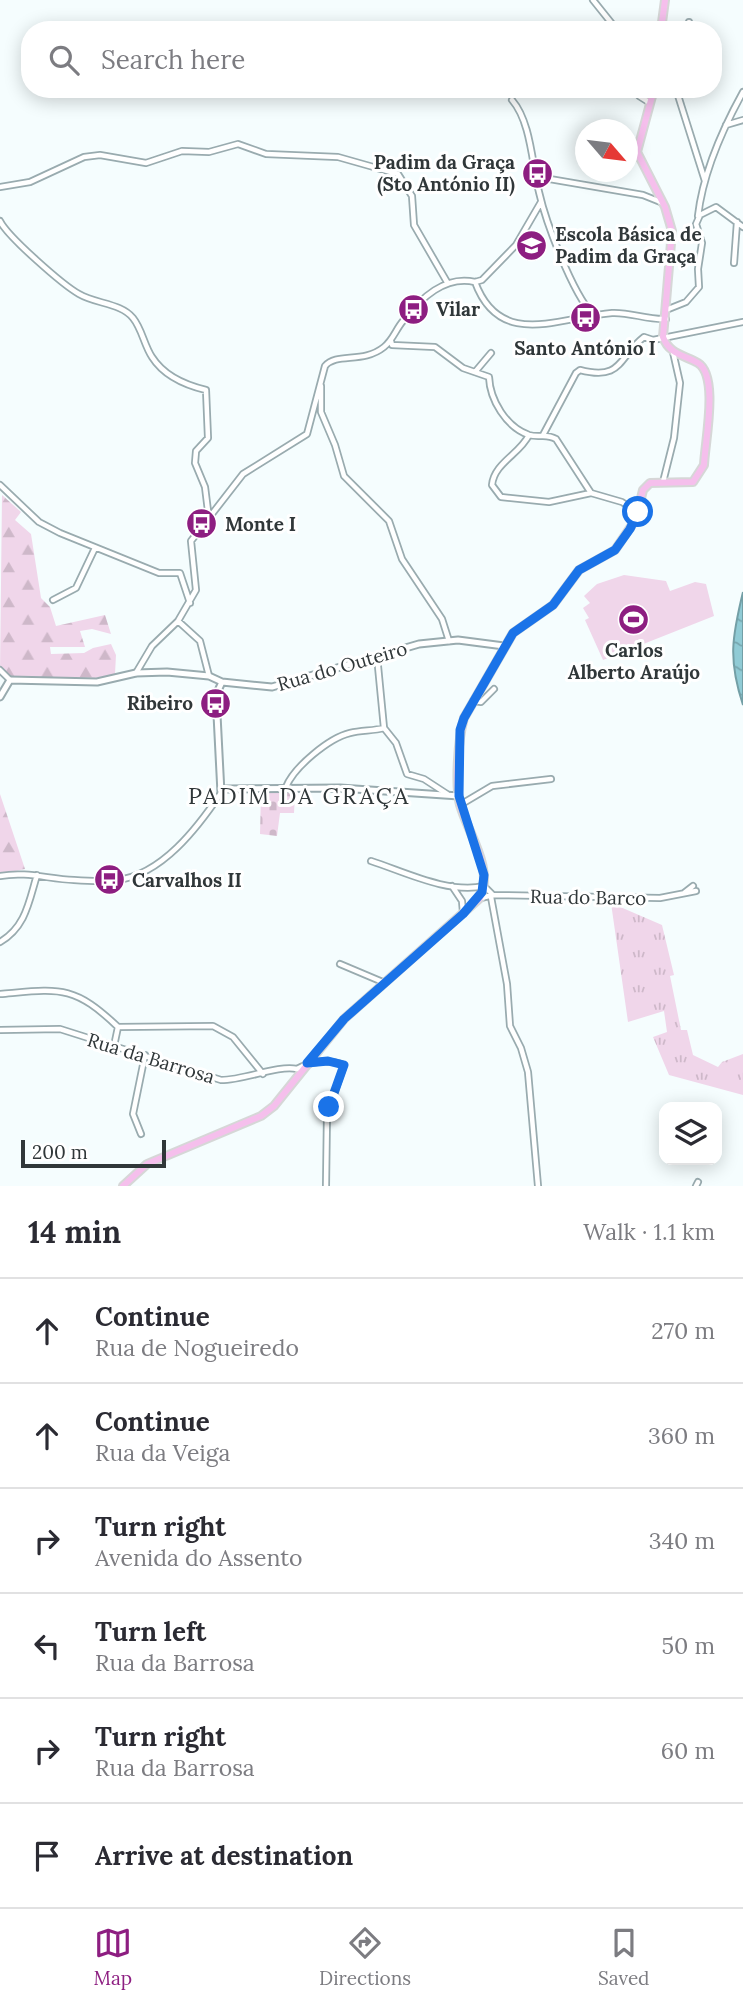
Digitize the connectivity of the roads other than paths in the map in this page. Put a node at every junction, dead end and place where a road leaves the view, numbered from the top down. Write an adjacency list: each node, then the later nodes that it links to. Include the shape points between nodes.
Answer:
1 (593, 0): 3 (street)
2 (664, 2): 4 (main road)
3 (610, 21)
4 (663, 21)
5 (743, 93): 12 (street)
6 (642, 98): 10 (street)
7 (652, 98): 10 (main road)
8 (677, 98): 14 (street)
9 (512, 100): 13 (street, via 521,113)
10 (650, 103): 17 (main road, via 637,152)
11 (743, 120): 12 (street)
12 (725, 125): 14 (street)
13 (538, 177): 16 (street); 17 (street, via 643,195)
14 (705, 181): 20 (street)
15 (0, 187): 23 (street, via 30,182 63,164 100,155 146,163 183,151 209,152 237,144 265,154 338,157 398,174 412,196 414,225)
16 (541, 201): 24 (street, via 516,245); 26 (street, via 577,292)
17 (663, 204): 25 (main road, via 672,231)
18 (0, 221): 41 (street, via 11,237 77,293 127,312 162,369 184,385 206,390 208,438 196,451 195,463 205,487)
19 (737, 221): 20 (street, via 716,207 700,215); 21 (street); 22 (street)
20 (696, 224): 25 (street, via 702,243 699,287 686,302)
21 (743, 227)
22 (734, 263)
23 (447, 282): 24 (street); 30 (street, via 413,309)
24 (475, 282): 26 (street, via 498,315 521,326)
25 (666, 310): 27 (main road)
26 (593, 315): 27 (street, via 623,313)
27 (666, 319): 29 (main road)
28 (743, 322): 29 (street)
29 (663, 337): 31 (main road); 36 (street, via 644,337 616,369 597,374 580,370 571,377)
30 (391, 341): 33 (street, via 409,347 435,346); 34 (street, via 371,356 330,360)
31 (673, 352): 37 (street, via 680,383 674,439); 37 (main road, via 700,364 710,379 704,465 693,482)
32 (491, 353): 33 (street)
33 (475, 372): 35 (street, via 489,377 495,405)
34 (321, 379): 41 (street, via 307,434 243,474); 46 (street, via 321,412 344,476 389,522 402,559 442,619)
35 (530, 435): 36 (street); 39 (street, via 493,479 501,496 549,502)
36 (543, 435): 39 (street, via 556,439)
37 (663, 482): 40 (main road, via 650,483 643,490)
38 (0, 485): 42 (street, via 38,522)
39 (592, 493): 40 (street)
40 (638, 512): 47 (main road, via 615,550 579,570 553,605 513,633)
41 (209, 519): 44 (street, via 191,541 196,590)
42 (94, 548): 43 (street, via 76,588); 44 (street, via 159,573 180,573)
43 (53, 600)
44 (190, 603): 45 (street)
45 (178, 621): 50 (street, via 152,646); 51 (street, via 200,641)
46 (449, 641): 47 (street, Rua do Outeiro); 48 (street, Rua do Outeiro)
47 (504, 646): 56 (main road)
48 (377, 654): 53 (street, Rua do Outeiro, via 278,686); 57 (street)
49 (0, 670): 52 (street)
50 (136, 673): 51 (street, Rua do Outeiro); 52 (street, Rua do Outeiro, via 97,682)
51 (209, 677): 53 (street, Rua do Outeiro)
52 (10, 680): 55 (street)
53 (222, 682): 60 (street, via 216,695)
54 (494, 690): 56 (street, via 481,702)
55 (0, 697)
56 (473, 701): 62 (main road, via 460,730)
57 (384, 728): 59 (street, via 341,737 306,761); 61 (street, via 396,743 407,774)
58 (551, 779): 63 (street, via 492,786)
59 (286, 788): 60 (street, via 226,789); 61 (street)
60 (221, 793): 65 (street, via 176,849 130,877 72,880)
61 (448, 794): 62 (street)
62 (459, 796): 63 (main road)
63 (460, 805): 68 (main road)
64 (371, 861): 67 (street)
65 (37, 875): 66 (street); 75 (street, via 24,917)
66 (0, 876)
67 (451, 886): 69 (street); 73 (street)
68 (484, 886): 69 (street); 71 (street); 72 (main road)
69 (472, 888): 73 (street)
70 (695, 889): 71 (street, Rua do Barco, via 660,898)
71 (492, 896): 72 (street, Rua do Barco); 88 (street, via 510,1026 528,1072)
72 (480, 898): 74 (main road)
73 (462, 901): 74 (street)
74 (463, 914): 77 (main road)
75 (0, 942)
76 (340, 964): 77 (street)
77 (384, 983): 83 (main road, via 344,1019)
78 (0, 994): 79 (street, via 62,990 97,1007)
79 (118, 1027): 81 (street); 84 (street, via 213,1026 233,1037)
80 (0, 1030): 81 (street, Rua da Barrosa, via 48,1027)
81 (114, 1047): 82 (street, Rua da Barrosa)
82 (145, 1055): 84 (street, Rua da Barrosa, via 221,1080); 85 (street, via 133,1114)
83 (307, 1063): 84 (street, Rua da Barrosa); 86 (main road, via 261,1116 147,1164); 87 (street, Rua da Barrosa, via 328,1061 345,1067 327,1114)
84 (263, 1074)
85 (141, 1134)
86 (123, 1186)
87 (327, 1186)
88 (538, 1186)

